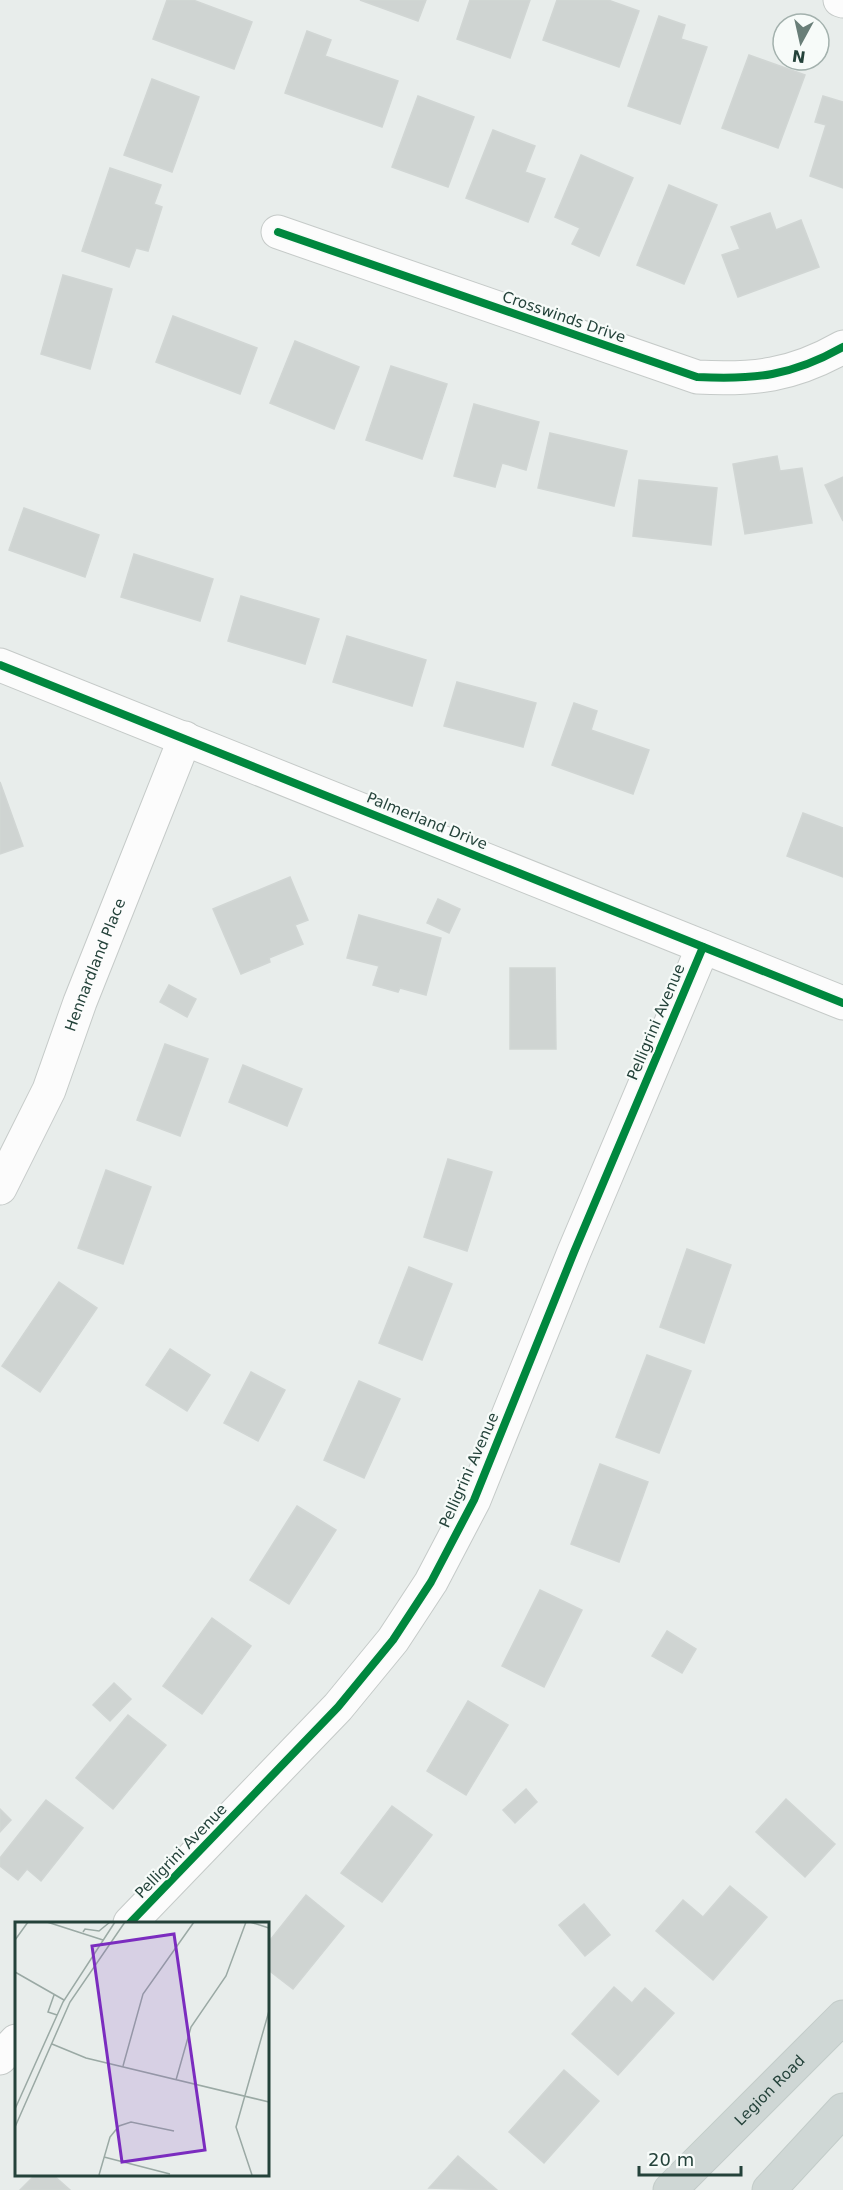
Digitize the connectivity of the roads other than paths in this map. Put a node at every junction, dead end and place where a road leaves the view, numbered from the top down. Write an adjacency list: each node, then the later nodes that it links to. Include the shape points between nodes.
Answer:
1 (278, 231): 2 (street, Crosswinds Drive, via 697,377 743,379 782,373 819,361)
2 (843, 347)
3 (0, 665): 4 (street, Palmerland Drive)
4 (185, 738): 5 (street, Palmerland Drive); 7 (street, Hennardland Place, via 49,1090)
5 (703, 947): 6 (street, Palmerland Drive); 8 (street, Pelligrini Avenue, via 474,1500 431,1582 393,1640 338,1707)
6 (843, 1003)
7 (0, 1188)
8 (131, 1922)
9 (843, 2017): 13 (main road, Legion Road)
10 (15, 2042): 11 (street)
11 (0, 2058)
12 (843, 2110): 14 (main road)
13 (670, 2190)
14 (769, 2190)

